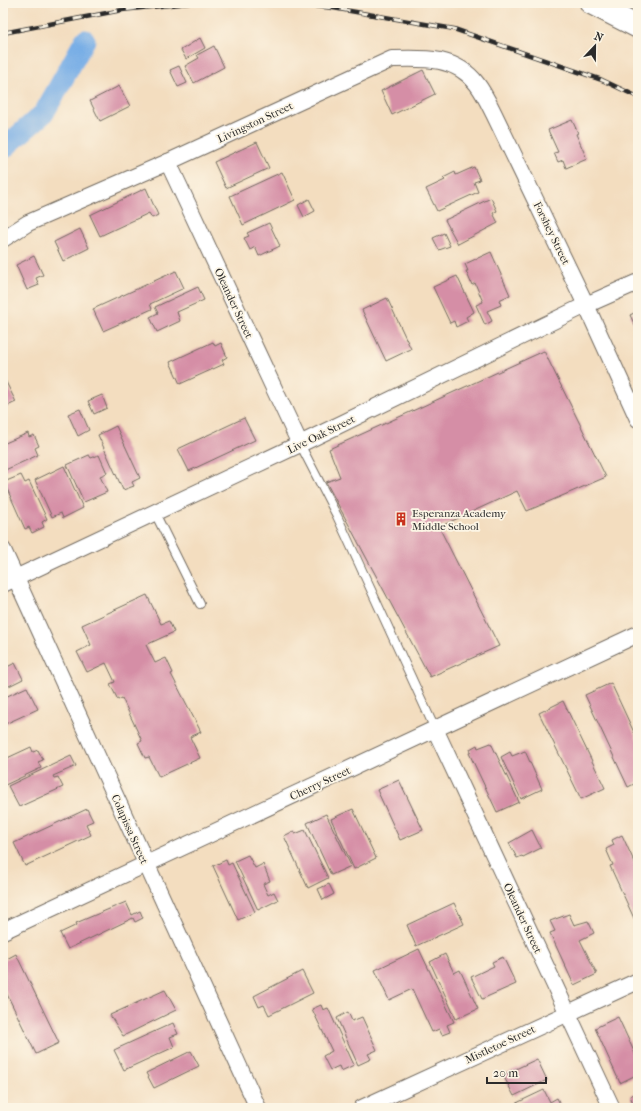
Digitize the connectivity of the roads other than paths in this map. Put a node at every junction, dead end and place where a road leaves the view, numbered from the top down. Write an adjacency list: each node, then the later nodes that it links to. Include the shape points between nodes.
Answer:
1 (600, 5): 2 (highway)
2 (638, 27)
3 (446, 61): 4 (street, Livingston Street, via 426,58 392,59); 7 (street, Forshey Street, via 465,71 477,84)
4 (168, 162): 5 (street, Livingston Street, via 28,223); 9 (street, Oleander Street)
5 (3, 239)
6 (638, 282): 7 (street, Live Oak Street)
7 (586, 305): 8 (street, Forshey Street); 9 (street, Live Oak Street)
8 (638, 419)
9 (300, 444): 10 (street, Live Oak Street); 15 (lane)
10 (155, 513): 12 (street, Live Oak Street); 13 (lane)
11 (3, 550): 12 (street, Colapissa Street)
12 (10, 581): 16 (street, Colapissa Street)
13 (200, 604)
14 (638, 634): 15 (street, Cherry Street)
15 (435, 729): 16 (street, Cherry Street); 19 (street, Oleander Street)
16 (147, 865): 17 (street, Cherry Street); 20 (street, Colapissa Street)
17 (3, 931)
18 (638, 981): 19 (street, Mistletoe Street)
19 (567, 1012): 21 (street, Mistletoe Street); 22 (street, Oleander Street)
20 (258, 1108)
21 (362, 1108)
22 (612, 1108)

